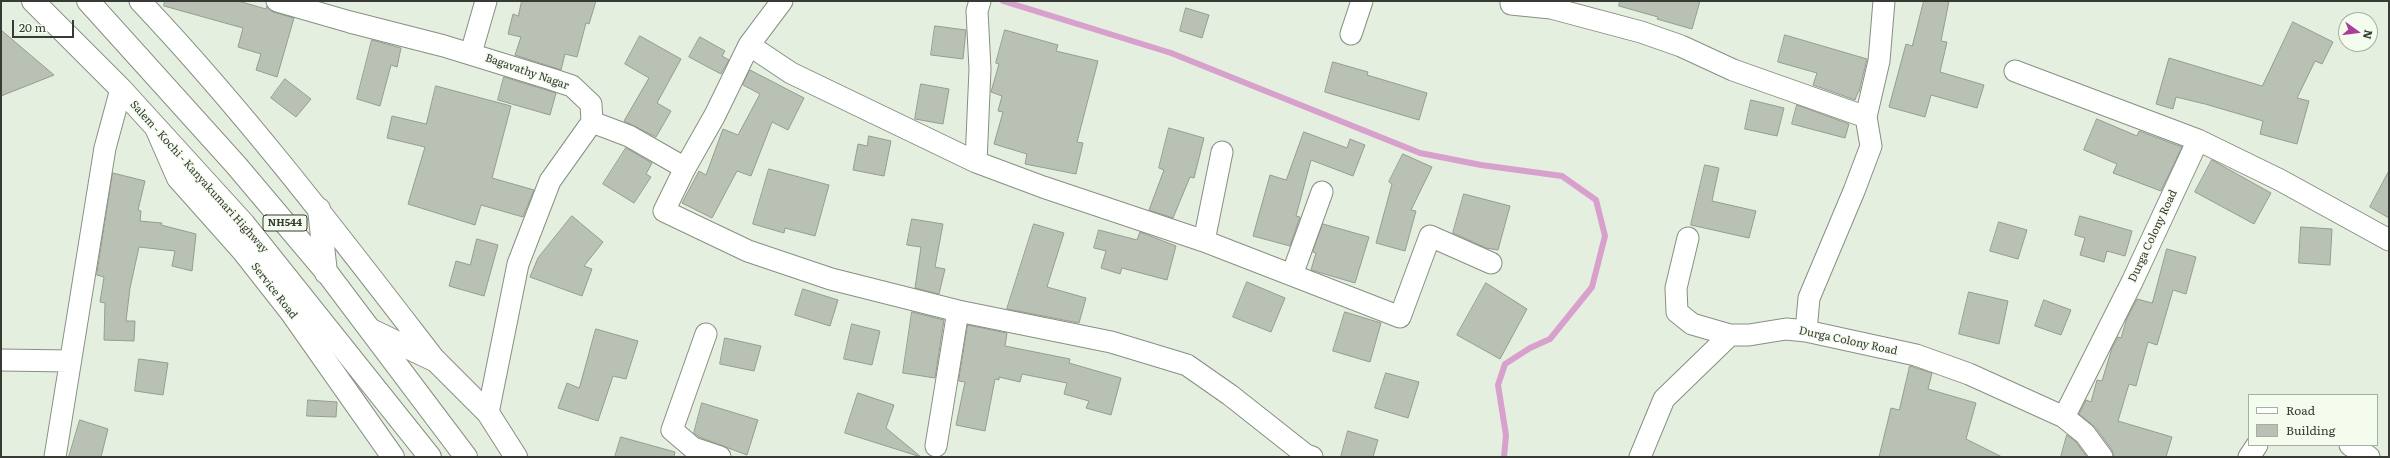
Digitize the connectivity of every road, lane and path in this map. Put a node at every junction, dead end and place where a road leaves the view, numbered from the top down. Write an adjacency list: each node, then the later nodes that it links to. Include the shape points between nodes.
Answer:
1 (33, 1): 15 (main road, Salem - Kochi - Kanyakumari Highway / NH544)
2 (88, 1): 29 (main road, NH544, via 236,165)
3 (277, 1): 13 (street, Bagavathy Nagar)
4 (486, 1): 13 (street)
5 (782, 1): 12 (street)
6 (1362, 1): 11 (street)
7 (1884, 1): 16 (street, via 1879,61)
8 (142, 2): 24 (street)
9 (1511, 4): 16 (street, via 1551,8 1641,32 1681,46 1733,70)
10 (978, 6): 21 (street, via 980,91)
11 (1351, 34)
12 (749, 45): 21 (street, via 791,72); 22 (street, via 715,115)
13 (471, 53): 17 (street, Bagavathy Nagar, via 572,86 591,104)
14 (2015, 71): 19 (street)
15 (121, 89): 18 (main road, Salem - Kochi - Kanyakumari Highway / NH544); 37 (street, via 105,148)
16 (1866, 117): 33 (street, via 1871,146 1809,298)
17 (592, 122): 22 (street, via 629,136); 39 (street, via 550,182 518,264)
18 (155, 126): 46 (main road, Service Road, via 178,178 243,251 292,312); 47 (main road, Salem - Kochi - Kanyakumari Highway / NH544, via 244,224)
19 (2198, 140): 26 (street, via 2280,180); 40 (street, Durga Colony Road, via 2132,282)
20 (1222, 152): 27 (street)
21 (976, 162): 27 (street, via 1050,190)
22 (685, 168): 31 (street, via 664,211 748,251 808,272)
23 (1322, 192): 30 (street)
24 (319, 209): 29 (main road); 38 (street)
25 (1688, 238): 35 (street, Durga Colony Road, via 1676,288 1677,312 1692,324)
26 (2389, 240)
27 (1204, 241): 30 (street)
28 (1491, 263): 30 (street, via 1430,236 1400,317)
29 (326, 273): 32 (main road, NH544)
30 (1292, 275)
31 (958, 311): 41 (street); 51 (street, via 1111,342 1187,365)
32 (371, 330): 38 (main road); 48 (main road, NH544)
33 (1806, 330): 35 (street, Durga Colony Road, via 1786,329 1749,335); 40 (street, Durga Colony Road, via 1916,355 1969,374)
34 (706, 334): 44 (street, via 672,430)
35 (1730, 335): 52 (street, via 1664,399)
36 (1, 360): 37 (street)
37 (70, 361): 45 (street)
38 (436, 361): 39 (main road)
39 (488, 413): 49 (main road)
40 (2064, 417): 53 (street, Durga Colony Road, via 2085,434)
41 (936, 446)
42 (2257, 446): 54 (street)
43 (2352, 446): 55 (street)
44 (692, 452): 50 (street)
45 (55, 457)
46 (393, 457)
47 (430, 457)
48 (466, 457)
49 (516, 457)
50 (720, 457)
51 (1312, 457)
52 (1640, 457)
53 (2102, 457)
54 (2249, 457)
55 (2369, 457)

